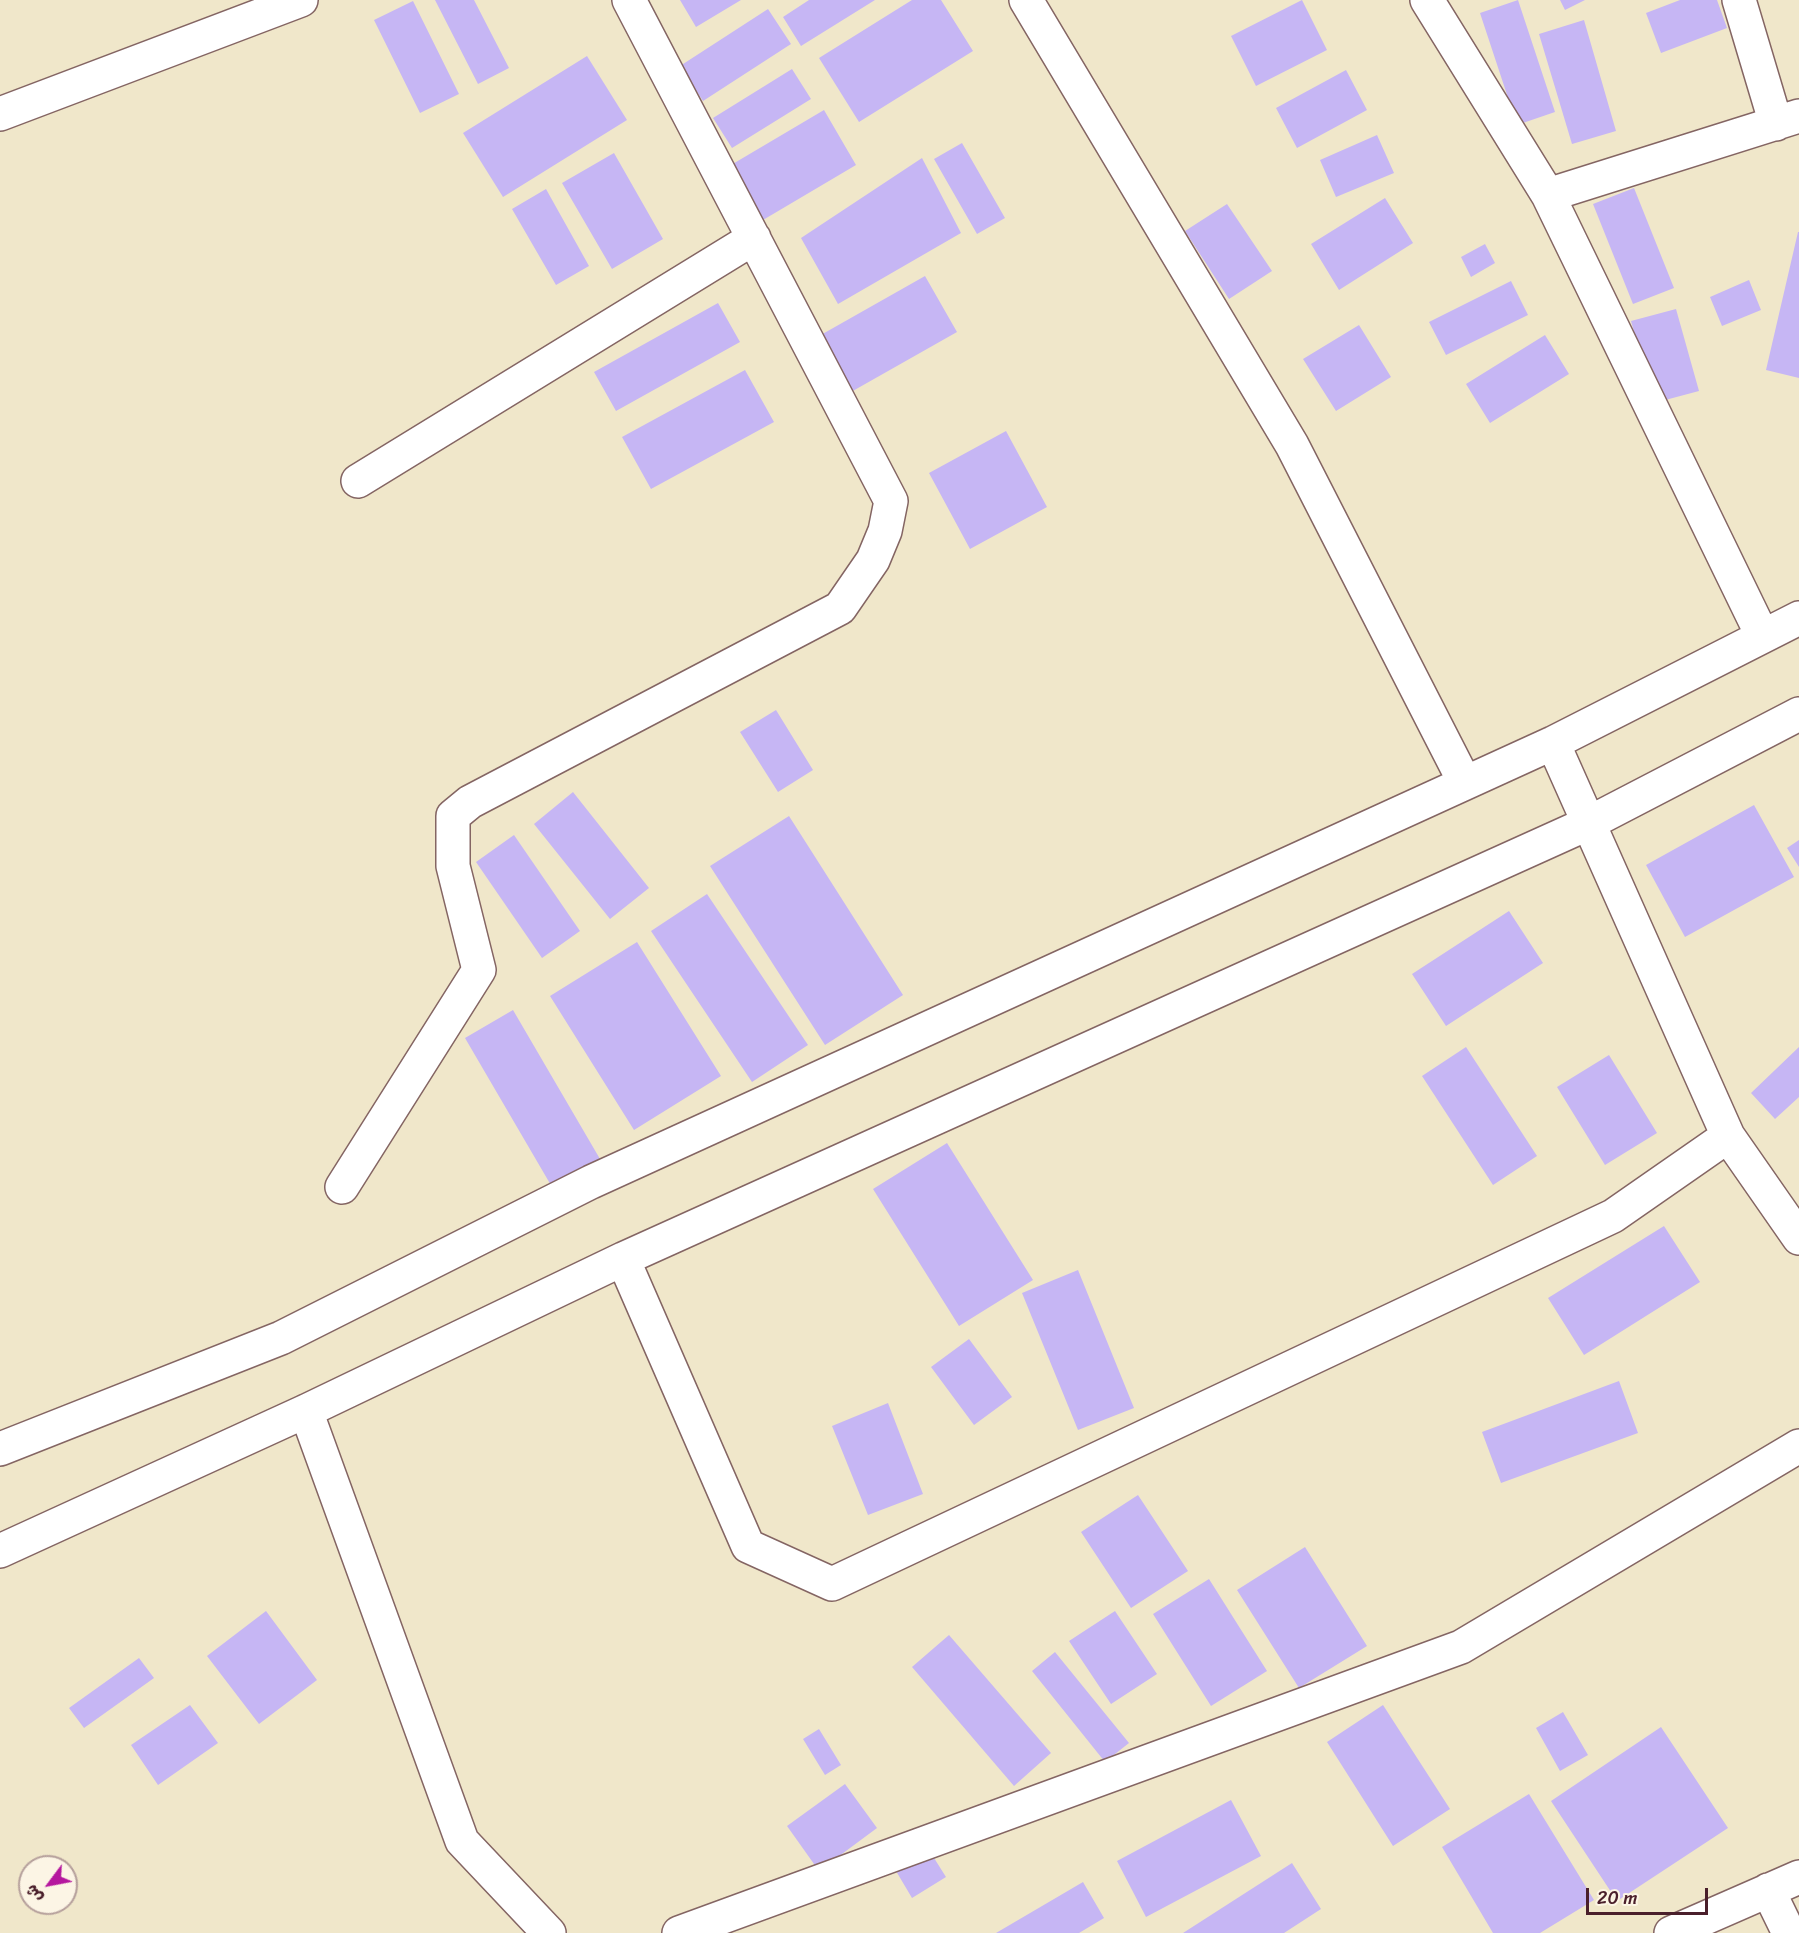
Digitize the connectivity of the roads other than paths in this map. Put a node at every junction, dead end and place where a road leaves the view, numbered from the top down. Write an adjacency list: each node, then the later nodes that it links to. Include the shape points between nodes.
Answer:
1 (301, 0): 6 (street)
2 (629, 0): 9 (street)
3 (1026, 0): 15 (street, via 1293,445)
4 (1427, 0): 8 (street)
5 (1739, 0): 7 (street)
6 (0, 114)
7 (1788, 120): 8 (street)
8 (1548, 195): 12 (street)
9 (754, 238): 10 (street); 18 (street, via 891,501 885,531 873,560 840,608 470,801 453,816 453,866 479,970)
10 (358, 481)
11 (1799, 618): 12 (street)
12 (1762, 635): 14 (street)
13 (1799, 714): 16 (street)
14 (1553, 743): 15 (street); 16 (street)
15 (1465, 783): 23 (street, via 591,1182 281,1338)
16 (1589, 823): 17 (street); 20 (street)
17 (1728, 1136): 19 (street); 20 (street, via 1613,1216 832,1584 748,1546)
18 (342, 1187)
19 (1799, 1238)
20 (623, 1259): 21 (street)
21 (306, 1411): 24 (street); 27 (street, via 462,1841)
22 (1799, 1446): 28 (street, via 1461,1647)
23 (0, 1449)
24 (0, 1551)
25 (1799, 1877): 26 (street)
26 (1768, 1890): 29 (street); 30 (street)
27 (549, 1933)
28 (679, 1933)
29 (1671, 1933)
30 (1789, 1933)

